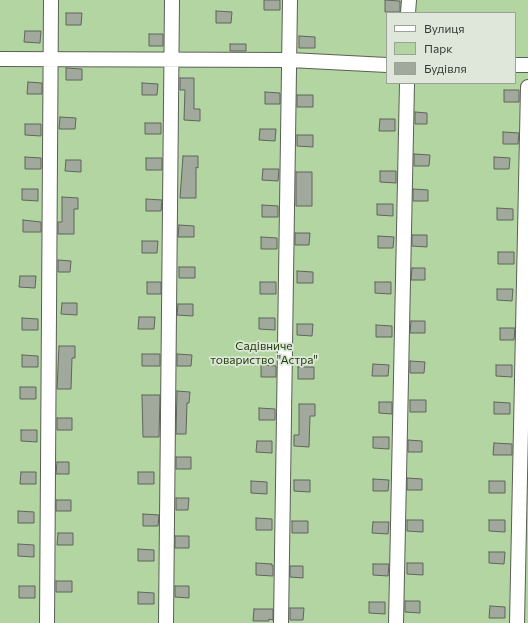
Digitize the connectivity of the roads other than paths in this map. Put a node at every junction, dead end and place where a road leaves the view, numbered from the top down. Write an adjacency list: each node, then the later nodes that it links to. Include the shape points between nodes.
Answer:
1 (51, 0): 7 (street)
2 (172, 0): 8 (street)
3 (290, 0): 9 (street)
4 (409, 0): 5 (street)
5 (408, 12)
6 (0, 59): 7 (street)
7 (50, 59): 8 (street); 15 (street)
8 (171, 60): 9 (street); 16 (street)
9 (290, 60): 10 (street); 17 (street)
10 (386, 65)
11 (516, 65): 12 (street)
12 (528, 65)
13 (407, 84): 18 (street)
14 (528, 87): 19 (street)
15 (47, 623)
16 (166, 623)
17 (281, 623)
18 (396, 623)
19 (517, 623)

